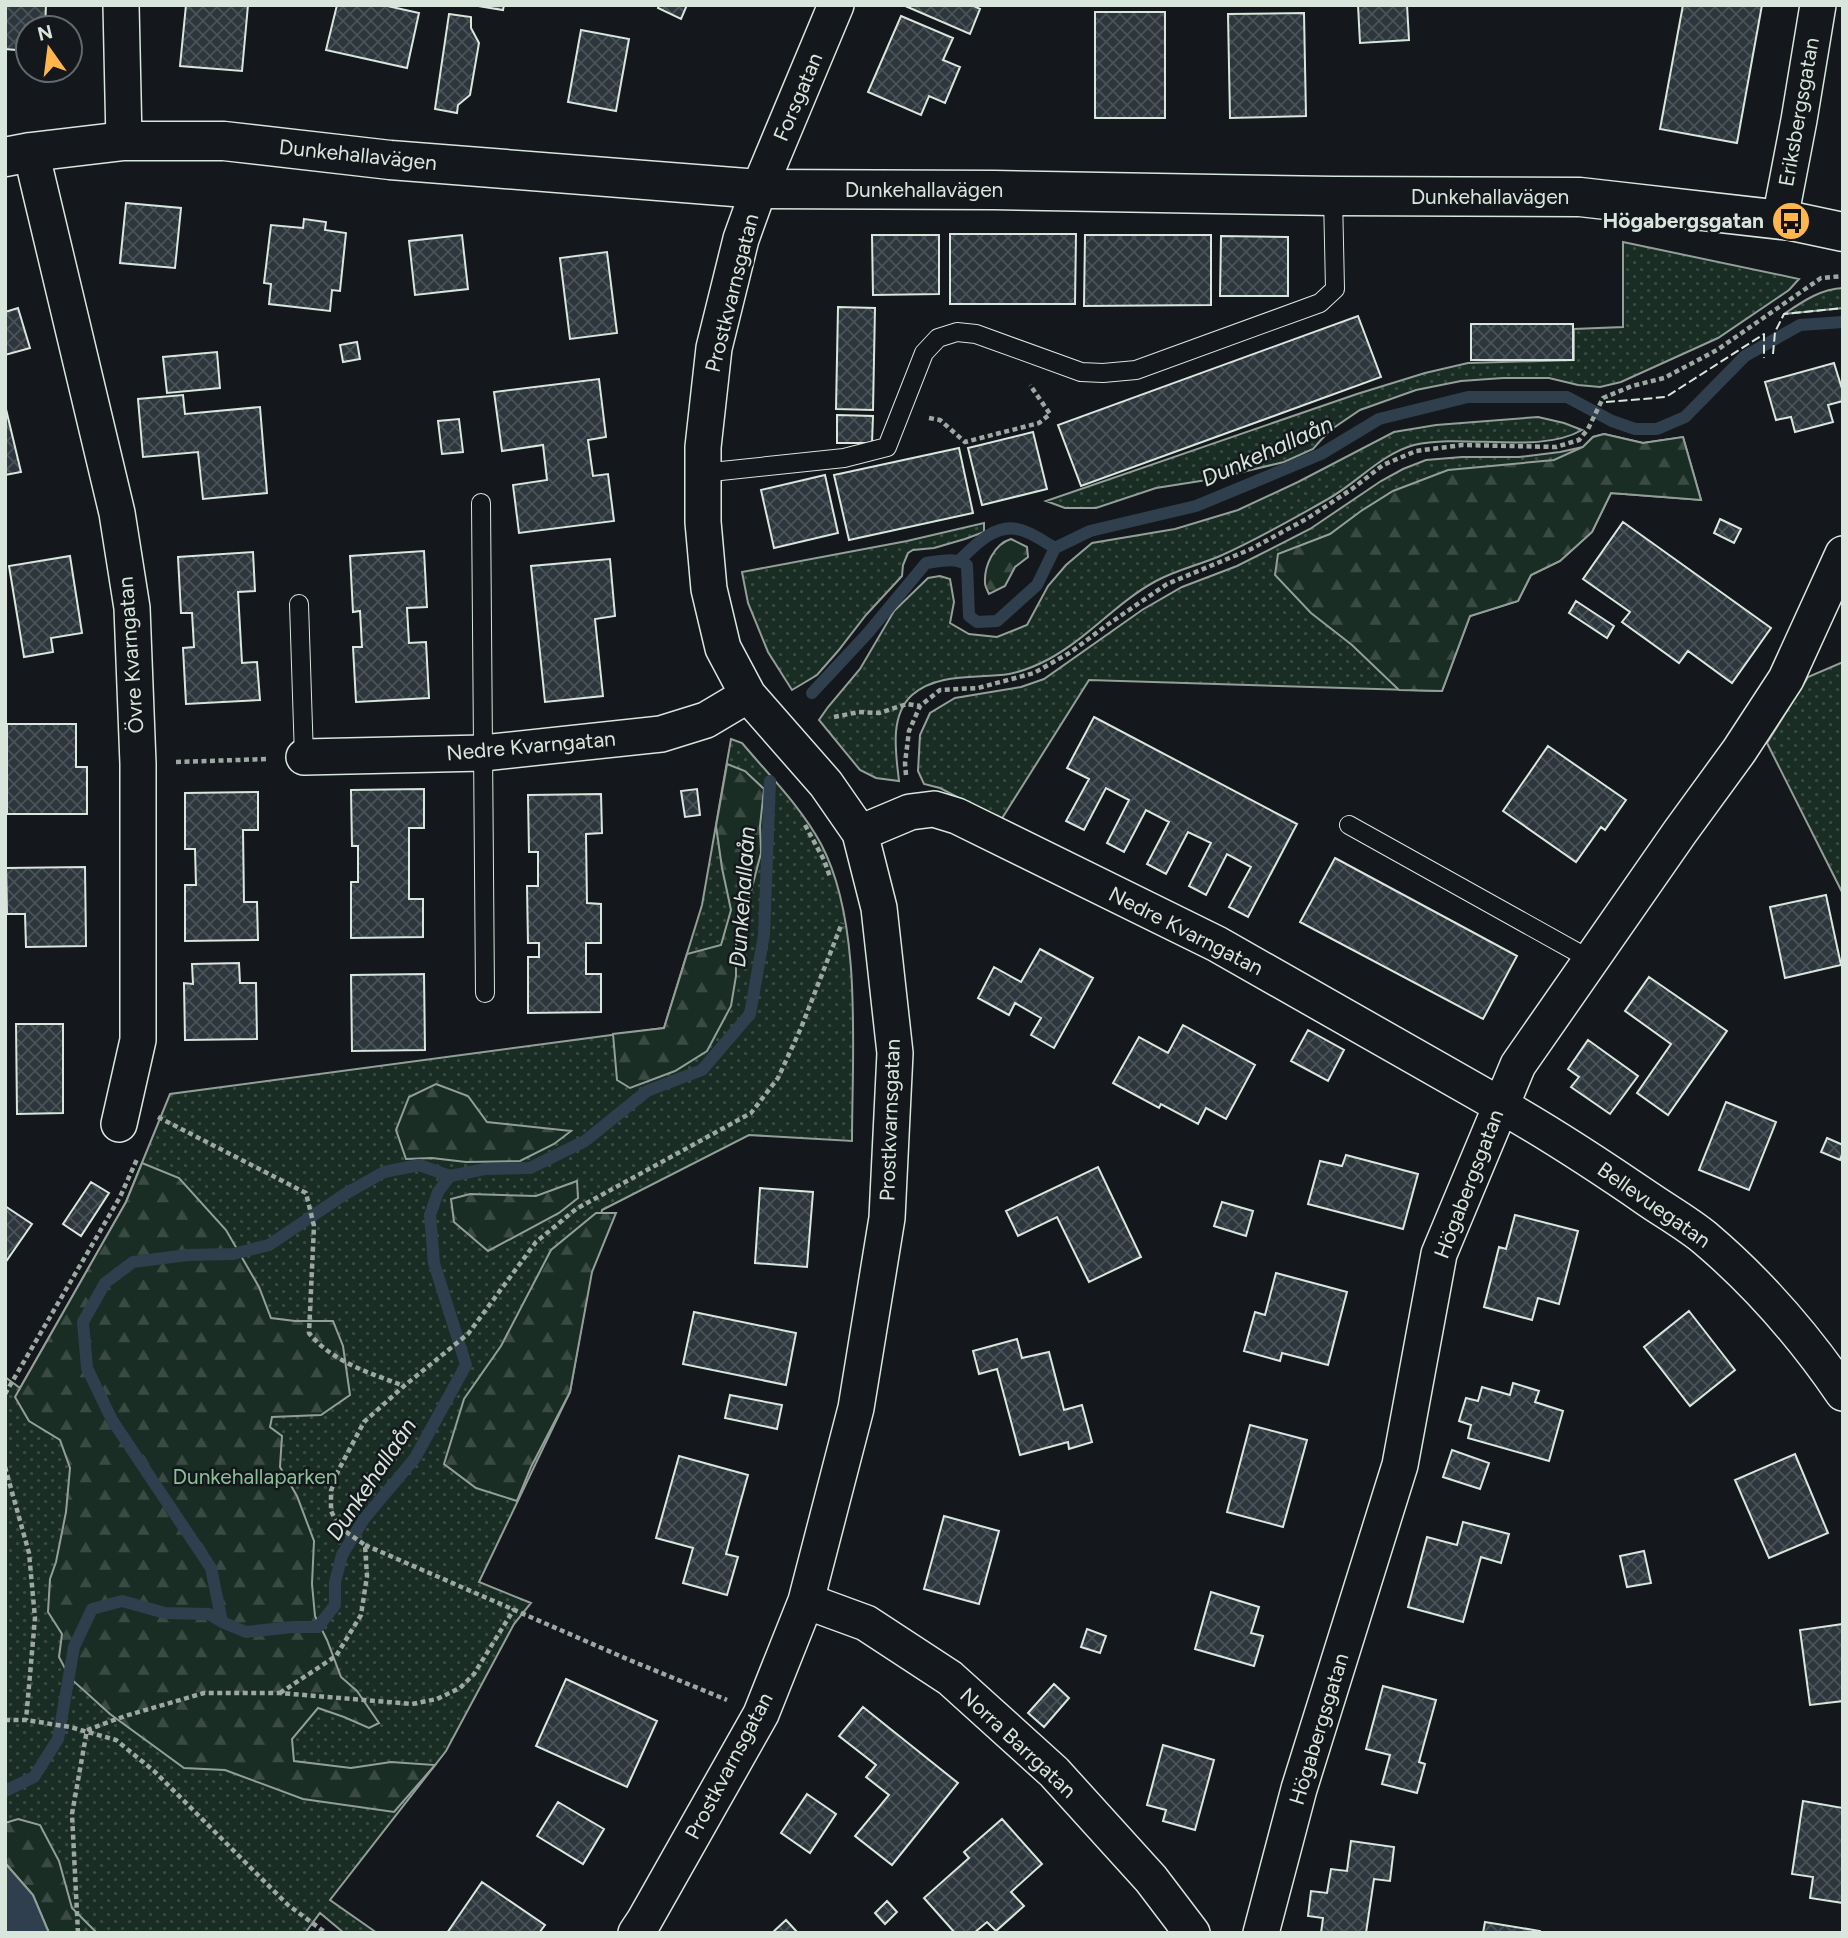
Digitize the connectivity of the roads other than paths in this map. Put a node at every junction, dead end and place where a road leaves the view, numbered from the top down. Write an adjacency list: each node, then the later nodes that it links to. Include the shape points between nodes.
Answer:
1 (121, 5): 4 (street)
2 (836, 5): 6 (street, Forsgatan)
3 (1818, 5): 8 (street, Eriksbergsgatan)
4 (124, 141): 5 (street, Dunkehallavägen); 6 (street, Dunkehallavägen, via 224,141 390,160)
5 (18, 155): 22 (street, Övre Kvarngatan, via 117,513 132,608 138,764)
6 (759, 189): 7 (street, Dunkehallavägen); 10 (street, Prostkvarnsgatan, via 741,239 714,348)
7 (1333, 195): 8 (street, Dunkehallavägen, via 1580,197); 10 (lane, via 1335,289 1320,303 1136,370 1103,373 1081,372 976,334 957,332 938,338 924,353 887,447 844,458)
8 (1780, 219): 9 (street, Dunkehallavägen)
9 (1843, 232)
10 (702, 473): 14 (street, Prostkvarnsgatan, via 709,589 723,648)
11 (481, 503): 15 (lane)
12 (1843, 554): 19 (street, Högabergsgatan, via 1786,679)
13 (299, 604): 16 (lane)
14 (748, 695): 15 (street, Nedre Kvarngatan, via 706,720 661,734); 18 (street, Prostkvarnsgatan, via 826,784)
15 (483, 753): 16 (street, Nedre Kvarngatan); 20 (lane)
16 (304, 757)
17 (1349, 825): 19 (lane)
18 (860, 833): 21 (street, Nedre Kvarngatan, via 910,812 934,809 957,816 1217,944); 24 (street, Prostkvarnsgatan, via 879,908 895,1053 887,1218 856,1408)
19 (1591, 960): 21 (street, Högabergsgatan, via 1518,1065)
20 (485, 993)
21 (1500, 1105): 23 (street, Bellevuegatan, via 1704,1237 1767,1296); 27 (street, Högabergsgatan, via 1439,1254 1400,1465 1299,1789)
22 (135, 1126)
23 (1843, 1393)
24 (806, 1601): 25 (street, Prostkvarnsgatan, via 761,1714); 26 (street, Norra Barrgatan, via 866,1623 950,1678 1054,1772 1151,1879)
25 (636, 1933)
26 (1192, 1933)
27 (1261, 1933)

